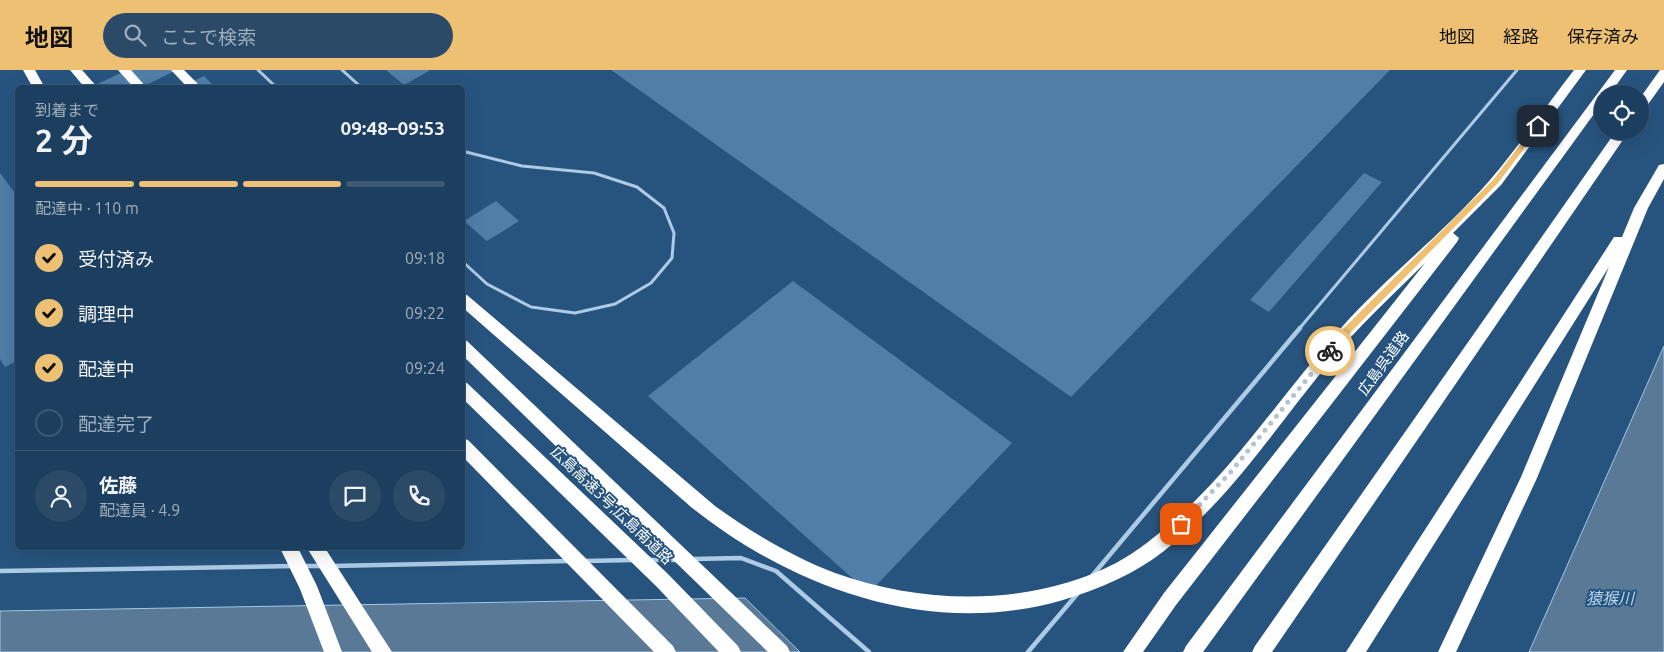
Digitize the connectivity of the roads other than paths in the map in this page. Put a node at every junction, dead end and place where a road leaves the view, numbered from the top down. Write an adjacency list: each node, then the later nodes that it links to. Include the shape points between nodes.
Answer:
1 (29, 70): 11 (highway)
2 (76, 70): 12 (highway)
3 (124, 70): 13 (highway)
4 (177, 70): 14 (highway)
5 (258, 70): 15 (lane)
6 (342, 70): 16 (lane)
7 (1517, 70): 39 (lane)
8 (1580, 70): 23 (highway)
9 (1621, 70): 17 (highway, 広島呉道路)
10 (1664, 73): 18 (highway)
11 (37, 85)
12 (89, 85)
13 (138, 85)
14 (193, 85)
15 (274, 85)
16 (359, 85)
17 (1610, 85)
18 (1649, 95)
19 (1594, 106): 41 (highway, 広島呉道路)
20 (1618, 140): 42 (highway)
21 (465, 152): 25 (lane, via 522,166 594,173 637,187 664,208 674,233 672,258 651,283 614,304 575,313 531,308 487,284)
22 (1664, 168): 24 (highway)
23 (1496, 182): 26 (highway, via 1347,331 1216,488 1155,547 1089,585 1047,597 1001,604 947,605 895,599 840,583 782,558 729,526 682,489); 40 (highway)
24 (1640, 208): 43 (highway); 44 (highway, via 1529,478)
25 (465, 264)
26 (465, 302)
27 (465, 348): 37 (highway)
28 (465, 391): 36 (highway, 広島高速3号;広島南道路, via 662,580)
29 (465, 448): 35 (highway)
30 (290, 550): 33 (highway, via 308,586)
31 (317, 550): 34 (highway)
32 (0, 571): 38 (lane, via 741,558 776,571)
33 (333, 652)
34 (383, 652)
35 (668, 652)
36 (732, 652)
37 (781, 652)
38 (869, 652)
39 (1028, 652)
40 (1132, 652)
41 (1192, 652)
42 (1261, 652)
43 (1355, 652)
44 (1447, 652)

